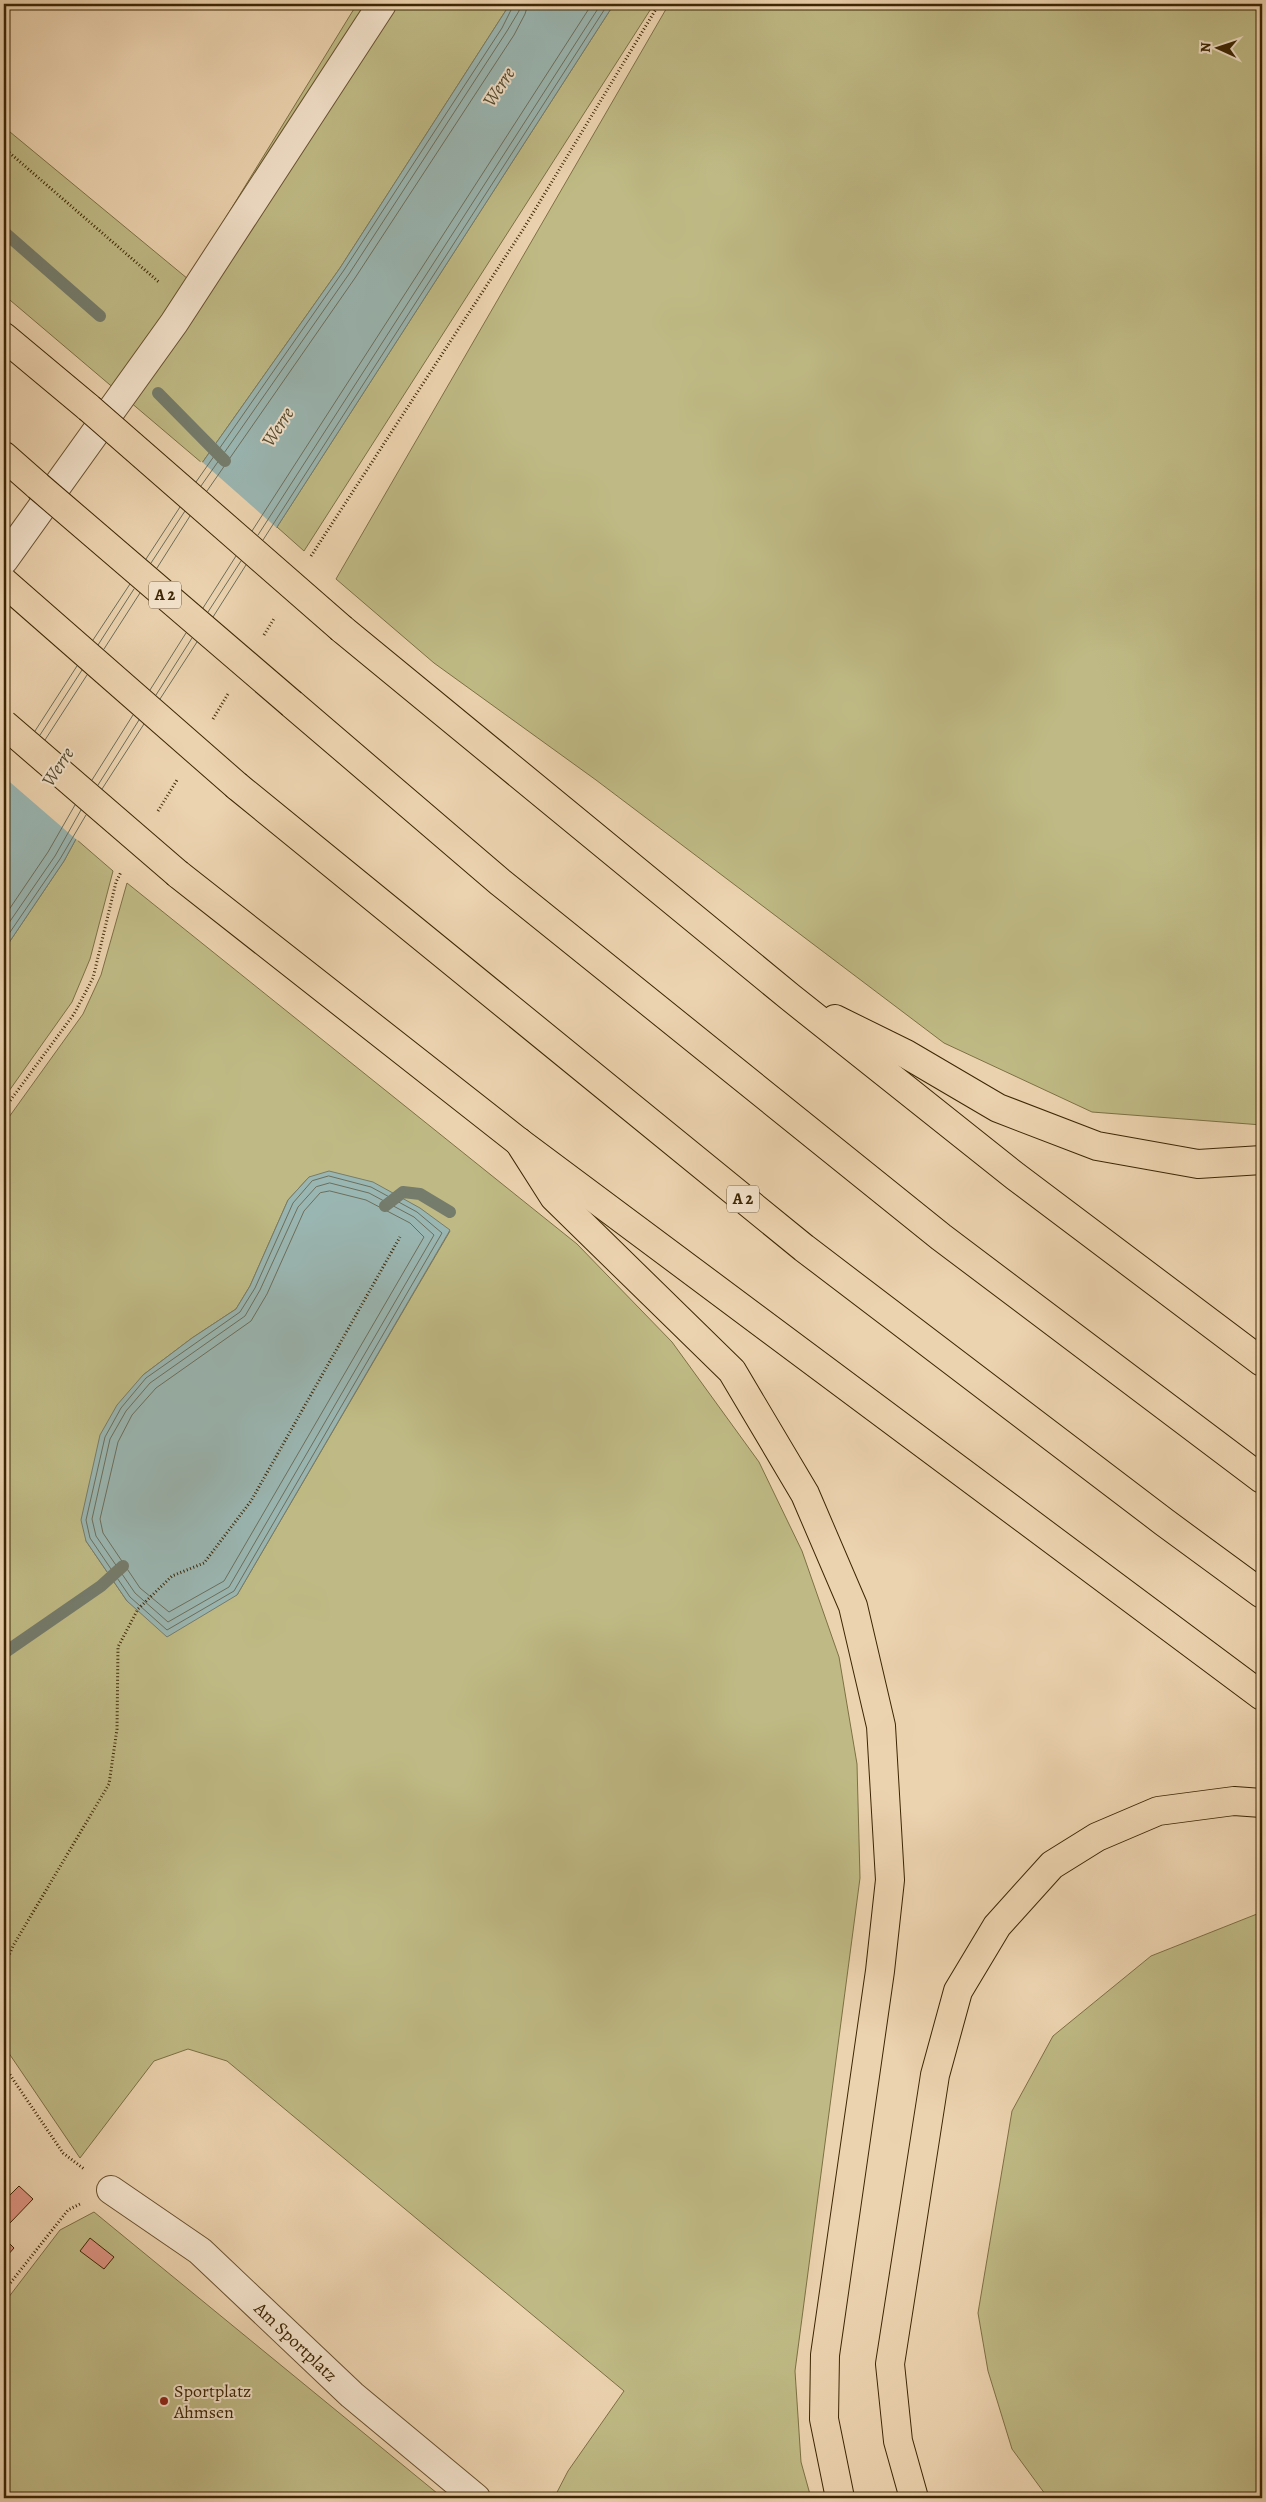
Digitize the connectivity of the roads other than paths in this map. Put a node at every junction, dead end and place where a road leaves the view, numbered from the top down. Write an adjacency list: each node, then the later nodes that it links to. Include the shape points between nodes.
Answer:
1 (382, 4): 4 (street, via 186,304)
2 (4, 336): 7 (highway, bridge, via 342,629)
3 (4, 456): 11 (highway, A 2, bridge, via 500,882 941,1237)
4 (4, 560)
5 (4, 582): 12 (highway, A 2, bridge, via 237,786 804,1248)
6 (4, 724): 8 (highway, bridge, via 178,874)
7 (790, 997): 9 (highway, via 906,1054 998,1108 1097,1146 1198,1164); 10 (highway, via 1016,1176)
8 (518, 1142): 13 (highway); 17 (highway, via 554,1197 732,1371 805,1494 853,1606 881,1726 890,1880 825,2355 824,2419)
9 (1262, 1160)
10 (1262, 1362)
11 (1262, 1479)
12 (1262, 1594)
13 (1262, 1696)
14 (1262, 1803): 18 (highway, via 1234,1801 1158,1811 1097,1837 1052,1865 997,1926 958,1990 935,2075 890,2364 898,2441)
15 (111, 2190): 16 (street, Am Sportplatz, via 200,2251 352,2395)
16 (476, 2498)
17 (840, 2498)
18 (914, 2498)

